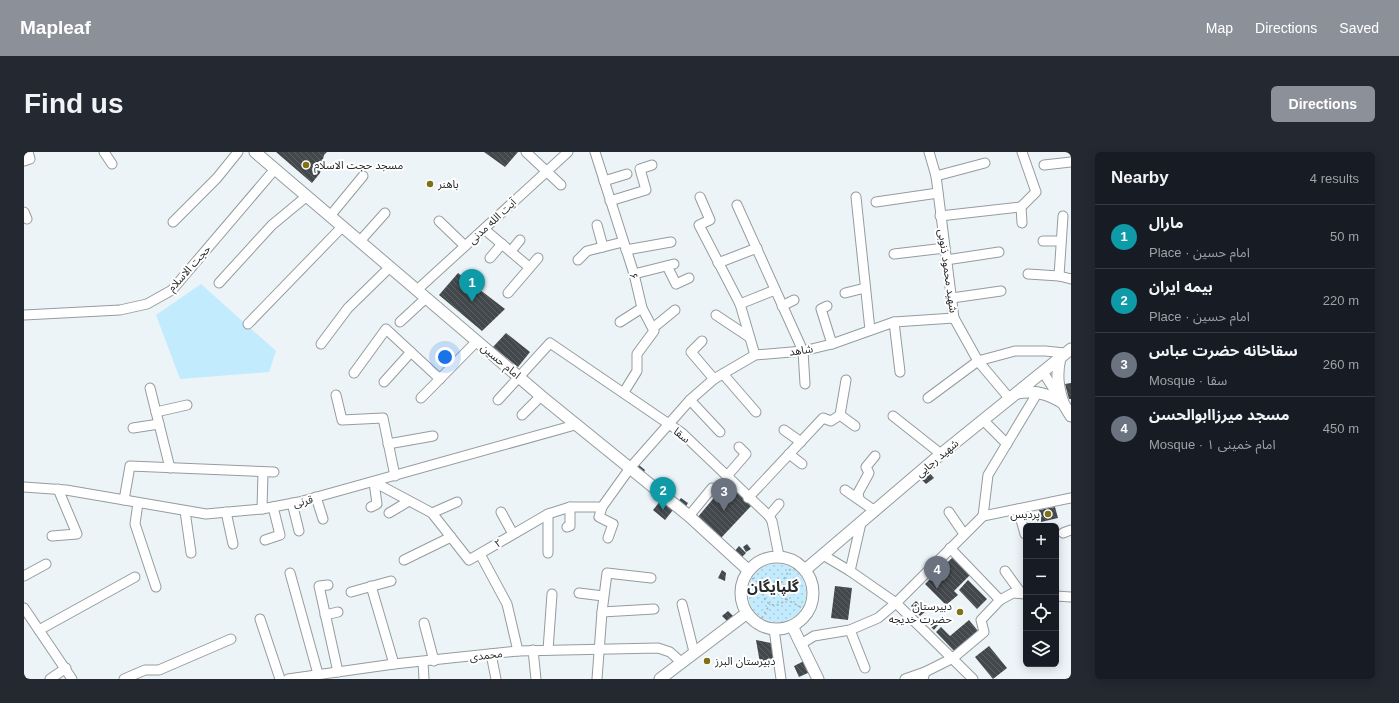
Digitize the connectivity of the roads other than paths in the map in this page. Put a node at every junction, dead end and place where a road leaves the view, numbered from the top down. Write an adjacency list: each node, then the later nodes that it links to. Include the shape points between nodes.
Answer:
1 (104, 152): 10 (street)
2 (238, 152): 34 (street, via 217,178)
3 (255, 152): 14 (main road, امام حسین)
4 (526, 152): 15 (street)
5 (568, 152): 15 (street, آیت الله مدنی)
6 (595, 152): 19 (street, ۶)
7 (1022, 152): 28 (street, via 1036,192)
8 (931, 153): 18 (street, شهید محمود ذنوبی)
9 (1071, 162): 13 (street)
10 (112, 164)
11 (985, 164): 18 (street)
12 (652, 165): 25 (street, via 640,169 646,190)
13 (1044, 165)
14 (275, 169): 22 (main road, امام حسین); 80 (street, حجت الاسلام, via 172,290 147,304 120,310)
15 (546, 172): 20 (street); 38 (street, آیت الله مدنی)
16 (627, 174): 19 (street)
17 (362, 176): 30 (street)
18 (936, 176): 21 (street, شهید محمود ذنوبی)
19 (604, 181): 25 (street, ۶)
20 (560, 185)
21 (938, 193): 26 (street); 31 (street, شهید محمود ذنوبی)
22 (307, 196): 30 (main road, امام حسین); 65 (street, via 272,225)
23 (700, 197): 57 (street, via 710,220 699,225)
24 (856, 197): 66 (street)
25 (610, 201): 46 (street, ۶)
26 (876, 202)
27 (737, 205): 48 (street)
28 (1021, 207): 31 (street); 35 (street)
29 (385, 213): 40 (street)
30 (330, 216): 37 (main road, امام حسین)
31 (940, 216): 49 (street, شهید محمود ذنوبی)
32 (1063, 216): 42 (street)
33 (439, 221): 45 (street)
34 (173, 222)
35 (1022, 223)
36 (597, 225): 47 (street)
37 (342, 226): 40 (main road, امام حسین); 86 (street)
38 (484, 229): 44 (street); 45 (street, آیت الله مدنی)
39 (520, 240): 50 (street)
40 (360, 241): 59 (main road, امام حسین)
41 (1043, 241): 42 (street)
42 (1061, 241): 62 (street)
43 (670, 242): 46 (street)
44 (502, 244): 50 (street); 53 (street)
45 (465, 246): 67 (street, آیت الله مدنی)
46 (624, 246): 47 (street); 60 (street, ۶)
47 (603, 247): 55 (street, via 587,251)
48 (757, 248): 57 (street); 68 (street)
49 (945, 248): 52 (street); 56 (street, شهید محمود ذنوبی)
50 (510, 251): 58 (street)
51 (1000, 252): 56 (street)
52 (894, 254)
53 (490, 258)
54 (538, 258): 58 (street)
55 (578, 260)
56 (946, 260): 73 (street, شهید محمود ذنوبی)
57 (718, 264): 75 (street)
58 (529, 267): 70 (street)
59 (390, 268): 67 (main road, امام حسین); 92 (street, via 348,308)
60 (634, 274): 63 (street, via 670,265 676,284); 78 (street, ۶)
61 (1028, 274): 62 (street)
62 (1059, 276): 64 (street)
63 (689, 278)
64 (1071, 279)
65 (219, 283)
66 (865, 288): 71 (street); 88 (street)
67 (417, 290): 72 (main road, امام حسین)
68 (775, 290): 75 (street); 76 (street)
69 (1002, 291): 73 (street)
70 (508, 292)
71 (845, 293)
72 (426, 298): 83 (street); 90 (main road, امام حسین)
73 (952, 298): 82 (street, شهید محمود ذنوبی)
74 (794, 300): 76 (street)
75 (740, 304): 89 (street)
76 (782, 306): 95 (street)
77 (827, 306): 93 (street, via 821,309)
78 (642, 308): 84 (street); 87 (street, ۶)
79 (675, 310): 87 (street)
80 (24, 315)
81 (716, 315): 89 (street)
82 (954, 318): 85 (street, شاهد); 98 (street, شهید محمود ذنوبی)
83 (400, 322)
84 (620, 322)
85 (894, 322): 88 (street, شاهد); 99 (street)
86 (248, 324)
87 (653, 328): 110 (street, via 654,331 637,354 637,371)
88 (870, 330): 93 (street, شاهد)
89 (749, 337): 97 (street)
90 (477, 341): 103 (main road, امام حسین); 104 (street)
91 (702, 341): 105 (street, via 691,352)
92 (321, 344)
93 (832, 344): 95 (street, شاهد)
94 (411, 352): 101 (street, via 386,329); 104 (street); 107 (street)
95 (803, 352): 97 (street, شاهد); 108 (street)
96 (1067, 353): 98 (street, via 1015,351); 100 (main road, شهید رجایی); 119 (main road, via 1057,373)
97 (755, 355): 102 (street, شاهد)
98 (978, 361): 114 (street, شهید محمود ذنوبی); 116 (street)
99 (900, 372)
100 (1044, 372): 114 (main road, شهید رجایی); 119 (street)
101 (354, 373)
102 (723, 374): 105 (street, شاهد); 122 (street)
103 (520, 377): 110 (street, سقا, via 550,343); 113 (main road, امام حسین); 117 (street)
104 (440, 379): 115 (street)
105 (714, 379): 118 (street, شاهد)
106 (846, 380): 124 (street)
107 (384, 382)
108 (805, 384)
109 (150, 388): 121 (street)
110 (624, 392): 129 (street, سقا)
111 (1038, 392): 114 (main road); 119 (main road); 138 (street)
112 (336, 395): 137 (street, via 342,420 383,418)
113 (540, 396): 123 (street); 130 (main road, امام حسین)
114 (1013, 396): 127 (main road, شهید رجایی)
115 (421, 398)
116 (928, 398)
117 (498, 400)
118 (690, 400): 129 (street, شاهد); 134 (street)
119 (1063, 403): 126 (main road)
120 (187, 405): 121 (street)
121 (156, 412): 128 (street)
122 (756, 412)
123 (522, 415)
124 (840, 415): 131 (street); 136 (street, via 831,421 823,418)
125 (893, 416): 141 (street)
126 (1071, 416)
127 (983, 420): 138 (street); 141 (main road, شهید رجایی)
128 (159, 424): 132 (street); 144 (street)
129 (668, 424): 145 (street, شاهد); 149 (street, سقا, via 682,433)
130 (575, 425): 145 (main road, امام حسین); 148 (street, قرنی)
131 (855, 426)
132 (133, 428)
133 (784, 430): 136 (street)
134 (720, 432)
135 (433, 436): 137 (street)
136 (801, 442): 140 (street)
137 (388, 444): 148 (street)
138 (1007, 444): 181 (street, via 988,476)
139 (739, 446): 149 (street, via 746,454)
140 (789, 454): 143 (street); 156 (street)
141 (941, 454): 172 (main road, شهید رجایی)
142 (875, 456): 158 (street, via 866,467 868,473 858,494)
143 (802, 464)
144 (170, 468): 146 (street); 159 (street, via 130,466)
145 (630, 468): 168 (street); 179 (main road, امام حسین)
146 (263, 472): 147 (street); 169 (street)
147 (274, 472)
148 (395, 476): 150 (street, قرنی)
149 (727, 476): 156 (street, سقا)
150 (374, 482): 155 (street, قرنی); 160 (street); 166 (street, via 378,504)
151 (24, 488): 153 (street, قرنی)
152 (712, 488): 179 (street)
153 (58, 489): 159 (street, قرنی); 189 (street, via 77,534)
154 (845, 490): 158 (street)
155 (316, 498): 163 (street, قرنی); 182 (street)
156 (748, 498): 180 (street, سقا)
157 (1071, 498): 170 (street)
158 (859, 499): 172 (street)
159 (124, 500): 161 (street, قرنی)
160 (409, 501): 176 (street); 177 (street)
161 (138, 502): 171 (street, قرنی); 213 (street, via 135,524)
162 (457, 502): 177 (street)
163 (292, 503): 165 (street, قرنی); 186 (street)
164 (779, 504): 180 (street)
165 (273, 507): 169 (street, قرنی); 192 (street, via 280,535)
166 (370, 507)
167 (570, 507): 168 (street, ۲); 178 (street, ۲); 184 (street, via 570,526)
168 (602, 507): 191 (street, via 599,517 612,524)
169 (262, 509): 173 (street, قرنی)
170 (1018, 509): 181 (street); 185 (street)
171 (185, 511): 173 (street, قرنی, via 206,514); 195 (street)
172 (875, 511): 183 (main road, شهید رجایی)
173 (226, 512): 193 (street)
174 (501, 512): 187 (street)
175 (949, 512): 188 (street)
176 (390, 513)
177 (432, 513): 190 (street)
178 (548, 514): 187 (street, ۲); 196 (street)
179 (689, 516): 206 (main road, امام حسین, via 704,527)
180 (769, 516): 199 (street)
181 (983, 516): 188 (street)
182 (323, 519)
183 (861, 523): 198 (main road, شهید رجایی); 204 (street)
184 (567, 527)
185 (1023, 527)
186 (299, 531)
187 (513, 534): 197 (street, ۲)
188 (964, 534): 194 (street)
189 (52, 536)
190 (451, 537): 197 (street, via 469,560); 200 (street)
191 (608, 538)
192 (266, 540)
193 (233, 544)
194 (950, 548): 222 (street); 223 (street)
195 (191, 553)
196 (548, 553)
197 (480, 554): 242 (street, via 507,604)
198 (824, 555): 202 (main road, شهید رجایی); 204 (street)
199 (779, 556): 202 (main road, via 797,563); 206 (main road, via 762,560)
200 (404, 560)
201 (46, 564): 207 (street)
202 (805, 570): 233 (main road, via 812,584 812,603 808,612)
203 (1005, 570): 216 (street)
204 (850, 571): 223 (street)
205 (290, 573): 253 (street)
206 (750, 574): 229 (main road, via 741,587 740,596)
207 (24, 576)
208 (135, 576): 235 (street)
209 (650, 578): 219 (street, via 607,573)
210 (391, 580): 212 (street)
211 (328, 585): 230 (street, via 318,586)
212 (371, 586): 214 (street); 249 (street)
213 (156, 587)
214 (351, 592)
215 (579, 593): 219 (street)
216 (1023, 593)
217 (552, 594): 241 (street)
218 (1023, 594): 222 (street, via 1013,593)
219 (604, 596): 228 (street)
220 (1059, 596): 221 (street)
221 (1071, 597)
222 (1000, 600): 245 (street, via 980,620 984,632)
223 (896, 603): 236 (street, via 878,618); 245 (street)
224 (682, 604): 243 (street)
225 (654, 609): 228 (street)
226 (25, 612): 235 (street)
227 (338, 612): 230 (street)
228 (602, 612): 239 (street)
229 (746, 613): 234 (main road, via 763,627); 243 (main road)
230 (325, 615): 252 (street)
231 (260, 619): 258 (street)
232 (424, 623): 246 (street)
233 (792, 626): 234 (main road); 238 (main road)
234 (774, 629): 265 (street)
235 (39, 630): 250 (street)
236 (850, 630): 238 (street, via 814,636); 251 (street)
237 (231, 639): 257 (street, via 159,670 145,670)
238 (801, 644): 266 (main road)
239 (599, 649): 241 (street, محمدی); 248 (street, محمدی, via 658,648 670,652); 263 (street)
240 (533, 650): 241 (street, محمدی); 242 (street, محمدی); 262 (street)
241 (548, 650)
242 (518, 651): 244 (street, محمدی)
243 (694, 652): 248 (main road)
244 (492, 654): 246 (street, محمدی); 261 (street)
245 (953, 658): 254 (street); 268 (street)
246 (434, 661): 247 (street, محمدی)
247 (423, 662): 249 (street, محمدی); 260 (street)
248 (681, 662): 264 (main road)
249 (394, 664): 252 (street, محمدی)
250 (66, 668): 255 (street); 256 (street)
251 (866, 668)
252 (338, 672): 253 (street, محمدی)
253 (318, 674): 259 (street, محمدی)
254 (924, 676): 267 (street)
255 (50, 679)
256 (72, 679)
257 (124, 679)
258 (280, 679)
259 (288, 679)
260 (424, 679)
261 (496, 679)
262 (536, 679)
263 (597, 679)
264 (660, 679)
265 (781, 679)
266 (818, 679)
267 (905, 679)
268 (973, 679)

